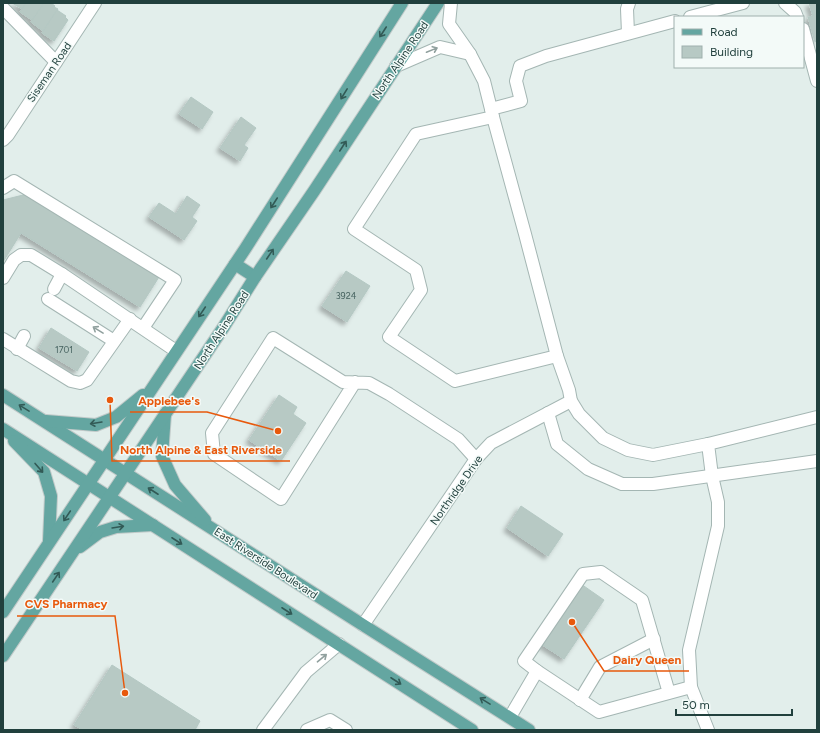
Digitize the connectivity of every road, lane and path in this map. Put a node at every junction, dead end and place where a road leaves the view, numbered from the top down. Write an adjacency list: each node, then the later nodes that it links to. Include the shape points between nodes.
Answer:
1 (402, 3): 21 (main road, one-way to 21)
2 (438, 3): 16 (main road, North Alpine Road)
3 (451, 3): 14 (street, via 449,24)
4 (629, 3): 12 (street)
5 (743, 3): 9 (street)
6 (786, 3): 10 (street)
7 (93, 4): 15 (street, Siseman Road)
8 (3, 8): 15 (street)
9 (694, 16)
10 (797, 16)
11 (674, 21): 12 (street)
12 (628, 33): 18 (street, via 520,66 516,81 521,101)
13 (804, 33): 17 (street)
14 (470, 54): 16 (street, one-way to 14, via 440,47); 18 (street, via 484,81)
15 (56, 62): 19 (street, Siseman Road)
16 (396, 66): 23 (main road, North Alpine Road, one-way to 16)
17 (817, 81)
18 (492, 113): 32 (street); 32 (street, via 416,134 354,229 416,270 421,290 389,337 455,381)
19 (3, 140)
20 (3, 188): 26 (street, via 14,181 175,280)
21 (235, 264): 23 (main road); 31 (main road, one-way to 31)
22 (62, 274): 24 (street, via 31,255 21,255 14,260); 25 (street); 29 (street, one-way to 22, via 81,320 51,294)
23 (255, 277): 37 (main road, North Alpine Road)
24 (3, 278)
25 (130, 319): 26 (street); 29 (street)
26 (143, 328): 31 (street)
27 (24, 336): 30 (street)
28 (3, 339): 30 (street)
29 (114, 341): 30 (street, via 87,380 80,383 71,381)
30 (17, 349)
31 (176, 351): 34 (main road)
32 (557, 356): 36 (street)
33 (355, 382): 33 (street, via 343,382 273,338 212,433 214,454 281,499); 43 (street, via 369,383 389,394 458,439)
34 (152, 388): 40 (main road, one-way to 40, via 116,417 96,425); 44 (main road)
35 (3, 395): 40 (main road, East Riverside Boulevard, one-way to 35)
36 (571, 401): 38 (street, Northridge Drive); 42 (street, via 579,414 603,438 628,450 652,455)
37 (165, 413): 46 (main road, North Alpine Road); 51 (main road, via 162,456 175,485)
38 (548, 413): 43 (street, Northridge Drive, via 491,443); 47 (street, via 557,444 588,469 622,484 653,484)
39 (817, 417): 42 (street)
40 (44, 421): 44 (main road, East Riverside Boulevard)
41 (3, 429): 48 (main road); 52 (main road, one-way to 52, via 44,472 51,496)
42 (708, 444): 47 (street)
43 (476, 459): 55 (street, Northridge Drive)
44 (104, 460): 46 (main road, East Riverside Boulevard); 48 (main road)
45 (817, 461): 47 (street)
46 (125, 473): 49 (main road, North Alpine Road); 51 (main road, East Riverside Boulevard, one-way to 46)
47 (712, 476): 60 (street, via 718,502 718,526 689,650)
48 (88, 484): 49 (main road); 52 (main road, one-way to 52)
49 (109, 497): 50 (main road); 53 (main road, North Alpine Road)
50 (153, 525): 53 (main road, one-way to 50, via 100,532 116,527); 57 (main road, one-way to 57)
51 (214, 530): 55 (main road, East Riverside Boulevard)
52 (49, 543): 54 (main road)
53 (72, 552): 58 (main road, North Alpine Road, one-way to 53)
54 (3, 612)
55 (363, 625): 63 (main road, East Riverside Boulevard, one-way to 55)
56 (654, 639): 59 (street, via 642,600 601,572 583,574 524,662); 61 (street); 62 (street, via 600,667)
57 (339, 644): 64 (street, one-way to 57, via 306,672); 67 (main road, one-way to 67)
58 (3, 656)
59 (537, 671): 62 (street); 63 (street)
60 (691, 687): 61 (street); 69 (street)
61 (669, 693): 62 (street, via 600,712)
62 (580, 700)
63 (510, 717): 68 (main road, East Riverside Boulevard)
64 (265, 730)
65 (306, 730): 66 (street, via 330,720)
66 (346, 730)
67 (472, 730)
68 (529, 730)
69 (708, 730)

